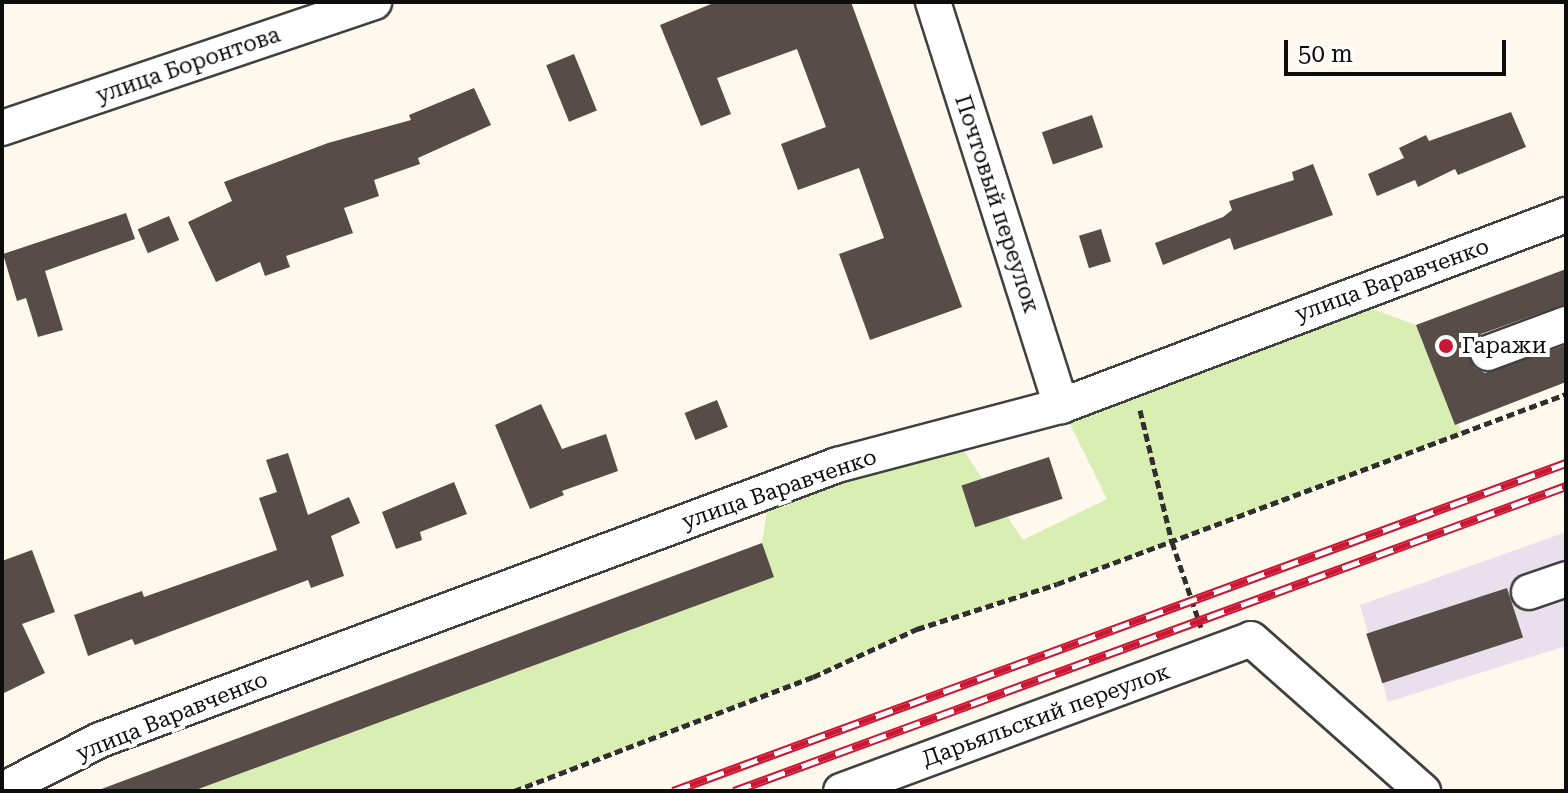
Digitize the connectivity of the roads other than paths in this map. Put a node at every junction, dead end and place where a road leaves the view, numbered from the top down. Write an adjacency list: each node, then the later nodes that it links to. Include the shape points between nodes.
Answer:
1 (374, 2): 3 (street, улица Боронтова)
2 (933, 2): 7 (street, Почтовый переулок)
3 (2, 128)
4 (1566, 215): 7 (street, улица Варавченко)
5 (1566, 324): 6 (street)
6 (1488, 353)
7 (1061, 406): 10 (street, улица Варавченко, via 837,465 100,740)
8 (1566, 579): 9 (street)
9 (1529, 592)
10 (2, 790)
11 (841, 791): 12 (street, Дарьяльский переулок, via 1251,639)
12 (1423, 791)

